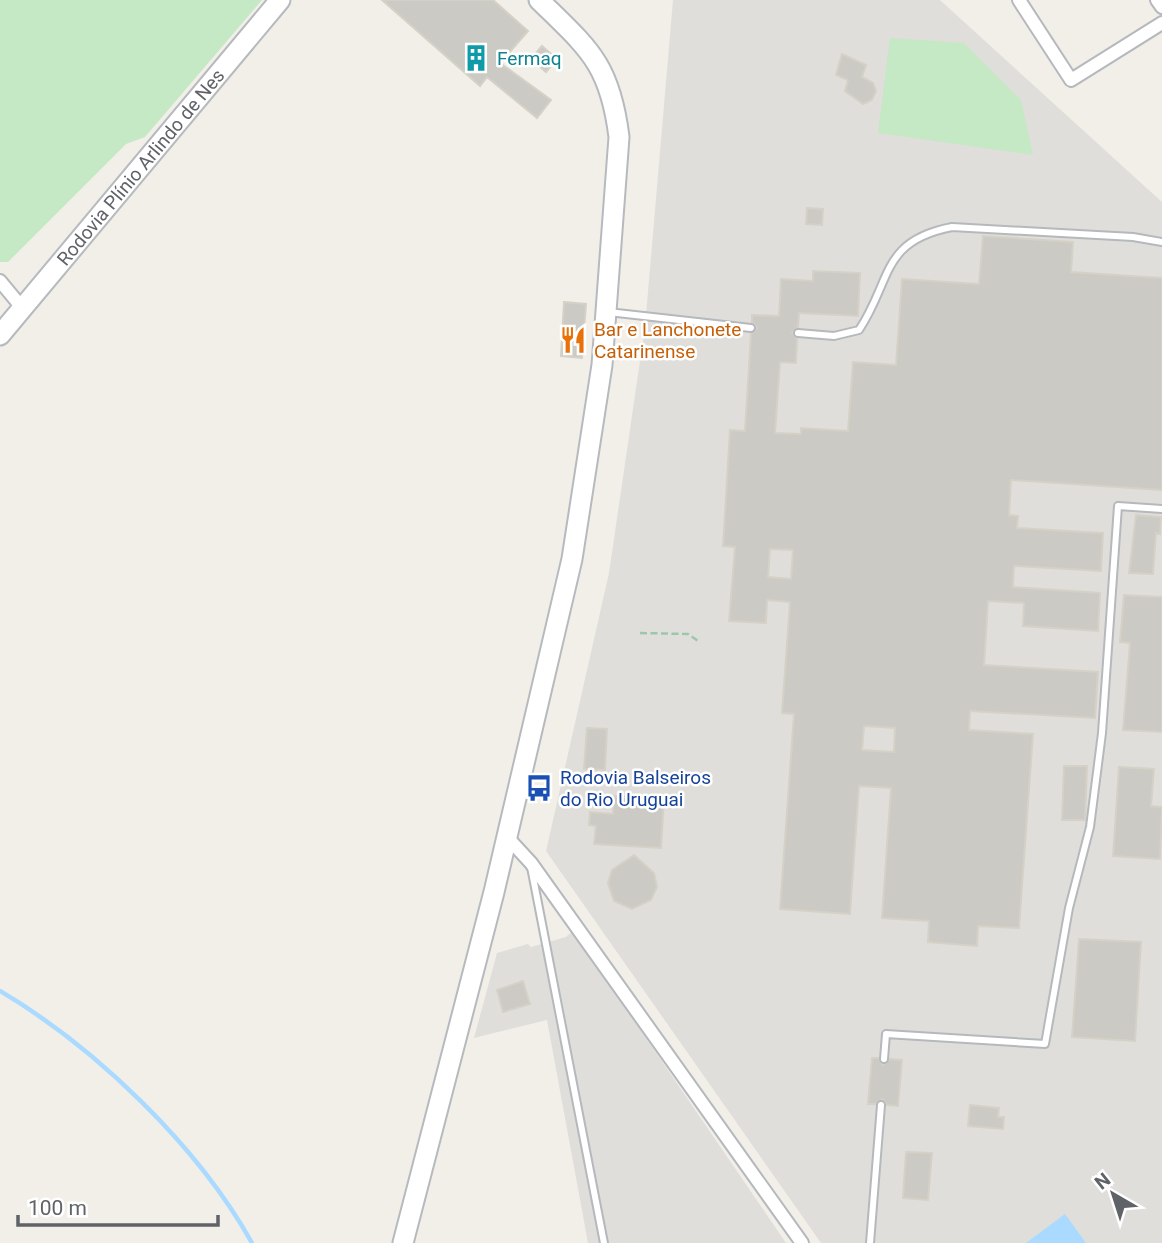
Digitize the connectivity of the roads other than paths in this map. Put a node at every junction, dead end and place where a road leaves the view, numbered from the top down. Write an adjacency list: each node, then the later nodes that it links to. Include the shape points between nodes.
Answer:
1 (280, 0): 9 (main road, Rodovia Plínio Arlindo de Nes)
2 (539, 0): 10 (main road, via 592,51 608,80 616,112 619,137)
3 (1019, 0): 6 (street, via 1071,80)
4 (1157, 0): 5 (street)
5 (1162, 7)
6 (1162, 23)
7 (1162, 242): 12 (lane, via 952,228 929,232 900,252 859,330 834,336)
8 (0, 281): 9 (street)
9 (24, 310): 13 (main road, Rodovia Plínio Arlindo de Nes)
10 (606, 312): 11 (lane); 15 (main road, via 589,466 572,559)
11 (751, 328)
12 (798, 333)
13 (0, 335)
14 (1162, 509): 17 (lane, via 1118,506 1102,733 1090,827 1069,908 1045,1044 886,1034)
15 (507, 837): 16 (street); 19 (main road)
16 (531, 863): 20 (lane); 21 (street)
17 (884, 1059)
18 (881, 1105): 22 (lane)
19 (403, 1243)
20 (604, 1243)
21 (802, 1243)
22 (870, 1243)

